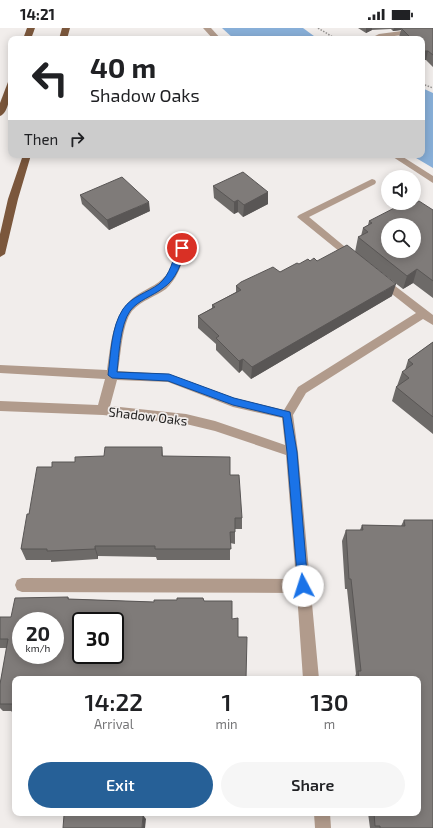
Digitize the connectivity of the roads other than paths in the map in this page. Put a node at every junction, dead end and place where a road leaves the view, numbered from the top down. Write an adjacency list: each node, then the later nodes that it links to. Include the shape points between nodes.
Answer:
1 (207, 28): 3 (street)
2 (433, 29): 4 (street)
3 (214, 36)
4 (379, 36)
5 (8, 92): 6 (main road)
6 (0, 114)
7 (26, 158): 12 (main road)
8 (399, 158): 9 (street)
9 (433, 180)
10 (372, 182): 13 (street, via 302,218)
11 (182, 248): 18 (street, via 174,272 162,286 140,298 126,310 119,330)
12 (0, 254)
13 (362, 266)
14 (375, 275): 15 (street)
15 (423, 314): 16 (street); 21 (street, via 302,390)
16 (433, 321)
17 (0, 370): 18 (street)
18 (112, 375): 20 (street); 21 (street, via 169,378 233,402)
19 (0, 406): 20 (street, Shadow Oaks)
20 (103, 410): 22 (street, Shadow Oaks, via 186,419)
21 (287, 415): 22 (street)
22 (292, 452): 24 (street)
23 (22, 585): 24 (street)
24 (303, 586): 25 (street)
25 (311, 676)
26 (322, 816): 27 (street)
27 (323, 828)

